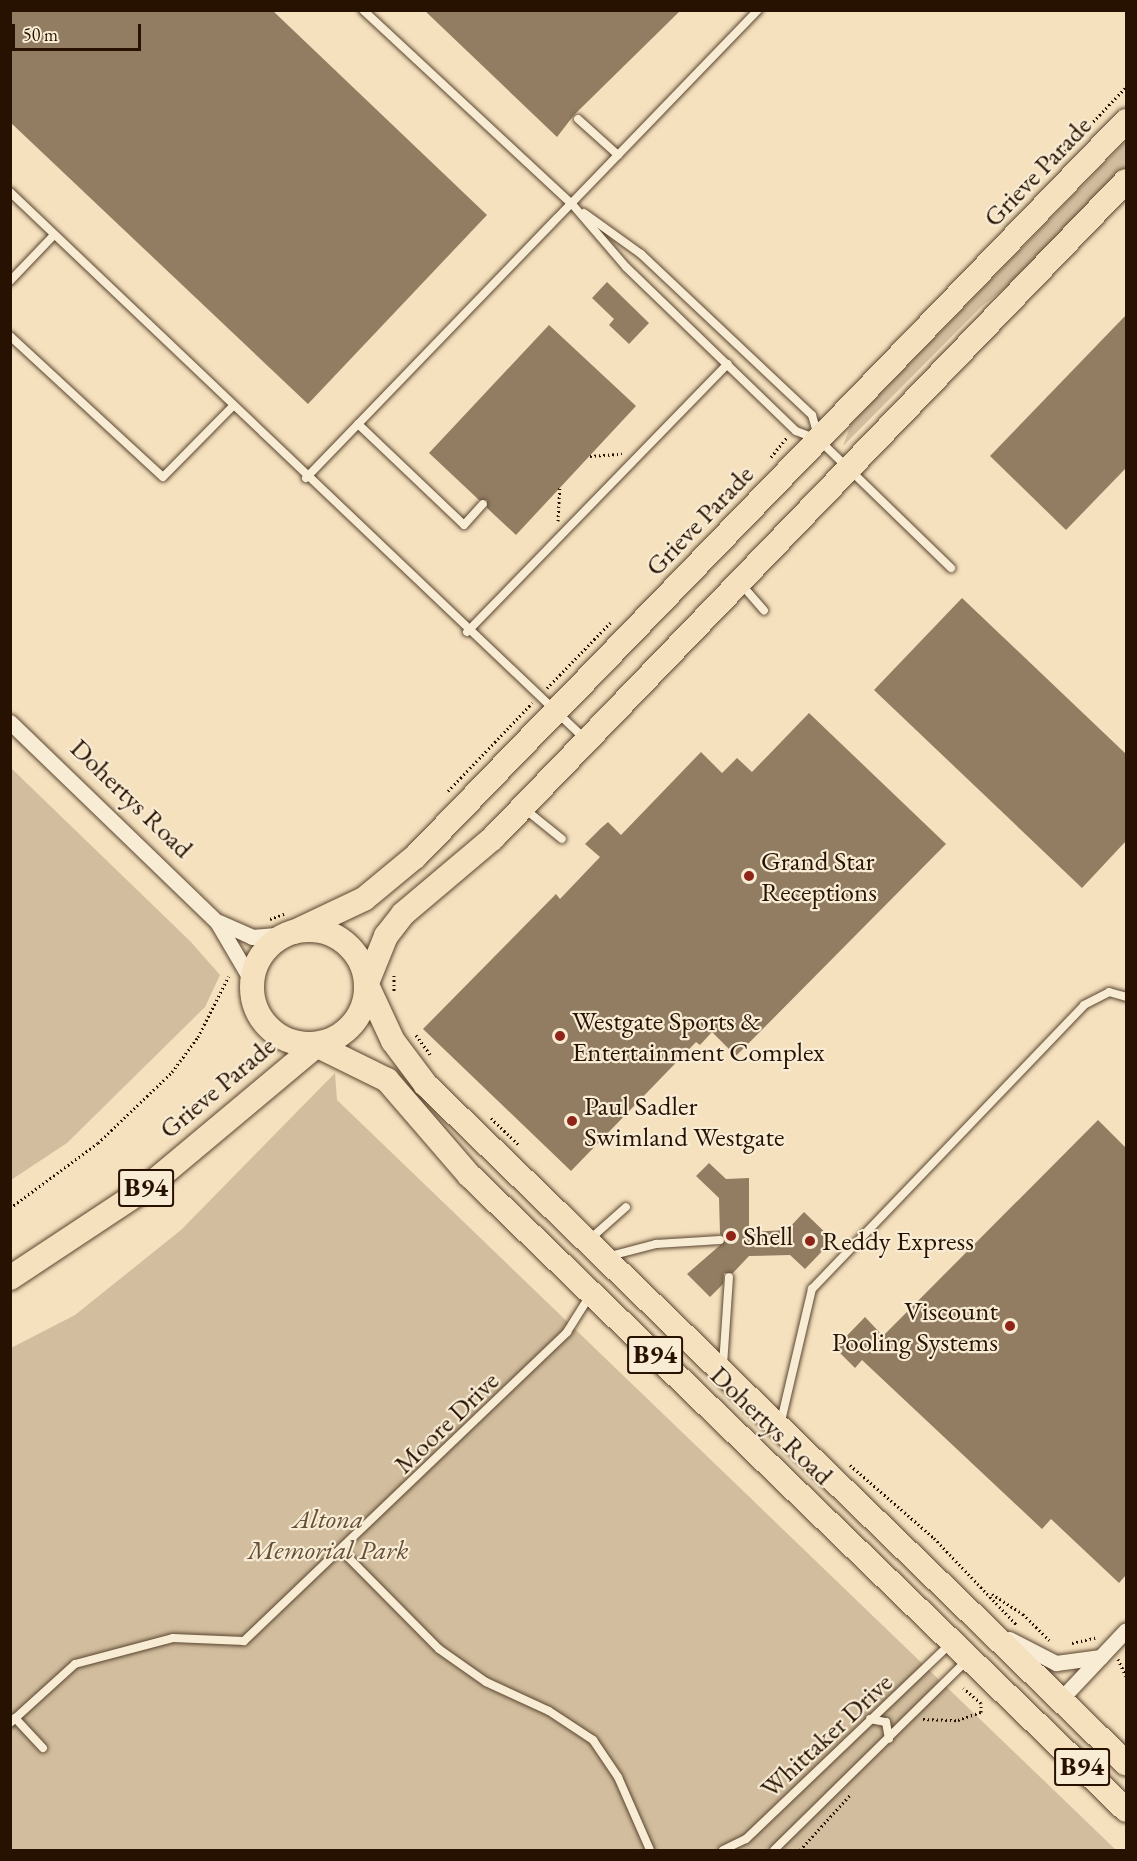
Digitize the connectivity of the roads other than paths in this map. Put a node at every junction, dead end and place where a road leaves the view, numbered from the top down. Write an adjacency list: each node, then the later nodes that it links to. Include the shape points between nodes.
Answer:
1 (363, 10): 8 (lane)
2 (758, 10): 5 (lane)
3 (578, 119): 5 (lane)
4 (1126, 121): 15 (main road, Grieve Parade)
5 (618, 155): 8 (lane)
6 (1126, 181): 16 (main road)
7 (10, 192): 9 (lane)
8 (572, 204): 12 (lane, via 626,267); 14 (lane); 15 (lane, via 641,254 812,416)
9 (54, 234): 10 (lane); 13 (lane)
10 (10, 281)
11 (10, 336): 13 (lane, via 163,477)
12 (728, 364): 15 (lane, via 796,431); 22 (lane)
13 (232, 407): 17 (lane)
14 (358, 424): 17 (lane); 18 (lane, via 464,525)
15 (819, 440): 16 (lane); 23 (main road, Grieve Parade)
16 (848, 468): 19 (lane); 20 (main road)
17 (306, 478): 22 (lane)
18 (483, 504)
19 (951, 568)
20 (738, 580): 21 (lane); 25 (main road)
21 (764, 610)
22 (467, 632): 23 (lane)
23 (547, 703): 25 (lane); 29 (main road, Grieve Parade, via 394,878 353,905)
24 (10, 722): 28 (street, Dohertys Road)
25 (585, 739): 26 (main road)
26 (522, 807): 27 (lane); 30 (main road, via 478,853 396,921)
27 (562, 839)
28 (212, 917): 29 (street, Dohertys Road, via 250,936); 31 (street, Dohertys Road, via 237,954)
29 (290, 926): 30 (main road, B94, via 320,932 342,942 358,960); 31 (main road, via 266,949)
30 (367, 984): 33 (main road, via 353,1023); 36 (main road, Dohertys Road / B94, via 384,1026 413,1070)
31 (251, 985): 33 (main road, via 256,1010 271,1029 283,1037)
32 (1126, 997): 41 (lane, via 1109,992 1084,1005 812,1289)
33 (317, 1046): 38 (main road, Grieve Parade / B94, via 268,1081 146,1188); 39 (main road, Dohertys Road / B94, via 387,1080 457,1162)
34 (626, 1207): 36 (lane)
35 (720, 1240): 36 (lane)
36 (595, 1249): 40 (main road, Dohertys Road / B94)
37 (729, 1277): 40 (lane)
38 (10, 1278)
39 (590, 1291): 42 (lane, Moore Drive, via 567,1332); 45 (main road, Dohertys Road / B94)
40 (723, 1374): 41 (main road, Dohertys Road / B94)
41 (780, 1429): 43 (main road, Dohertys Road / B94)
42 (341, 1550): 49 (lane, Moore Drive, via 244,1641 173,1638 75,1664); 56 (lane, via 438,1649 486,1682 556,1715 593,1740 618,1777)
43 (984, 1624): 45 (main road); 46 (street, via 1050,1661); 47 (main road, Dohertys Road / B94)
44 (1126, 1630): 46 (street)
45 (961, 1649): 48 (lane, Whittaker Drive); 50 (main road, Dohertys Road / B94); 51 (lane, Whittaker Drive)
46 (1101, 1657): 47 (street)
47 (1060, 1700): 50 (main road); 53 (main road, Dohertys Road / B94)
48 (868, 1720): 51 (lane, via 886,1722); 55 (lane, Whittaker Drive, via 746,1839)
49 (13, 1721): 52 (lane)
50 (1038, 1723): 54 (main road, Dohertys Road / B94)
51 (888, 1741): 57 (lane, Whittaker Drive)
52 (43, 1748)
53 (1122, 1756)
54 (1126, 1810)
55 (722, 1850)
56 (650, 1851)
57 (774, 1851)

